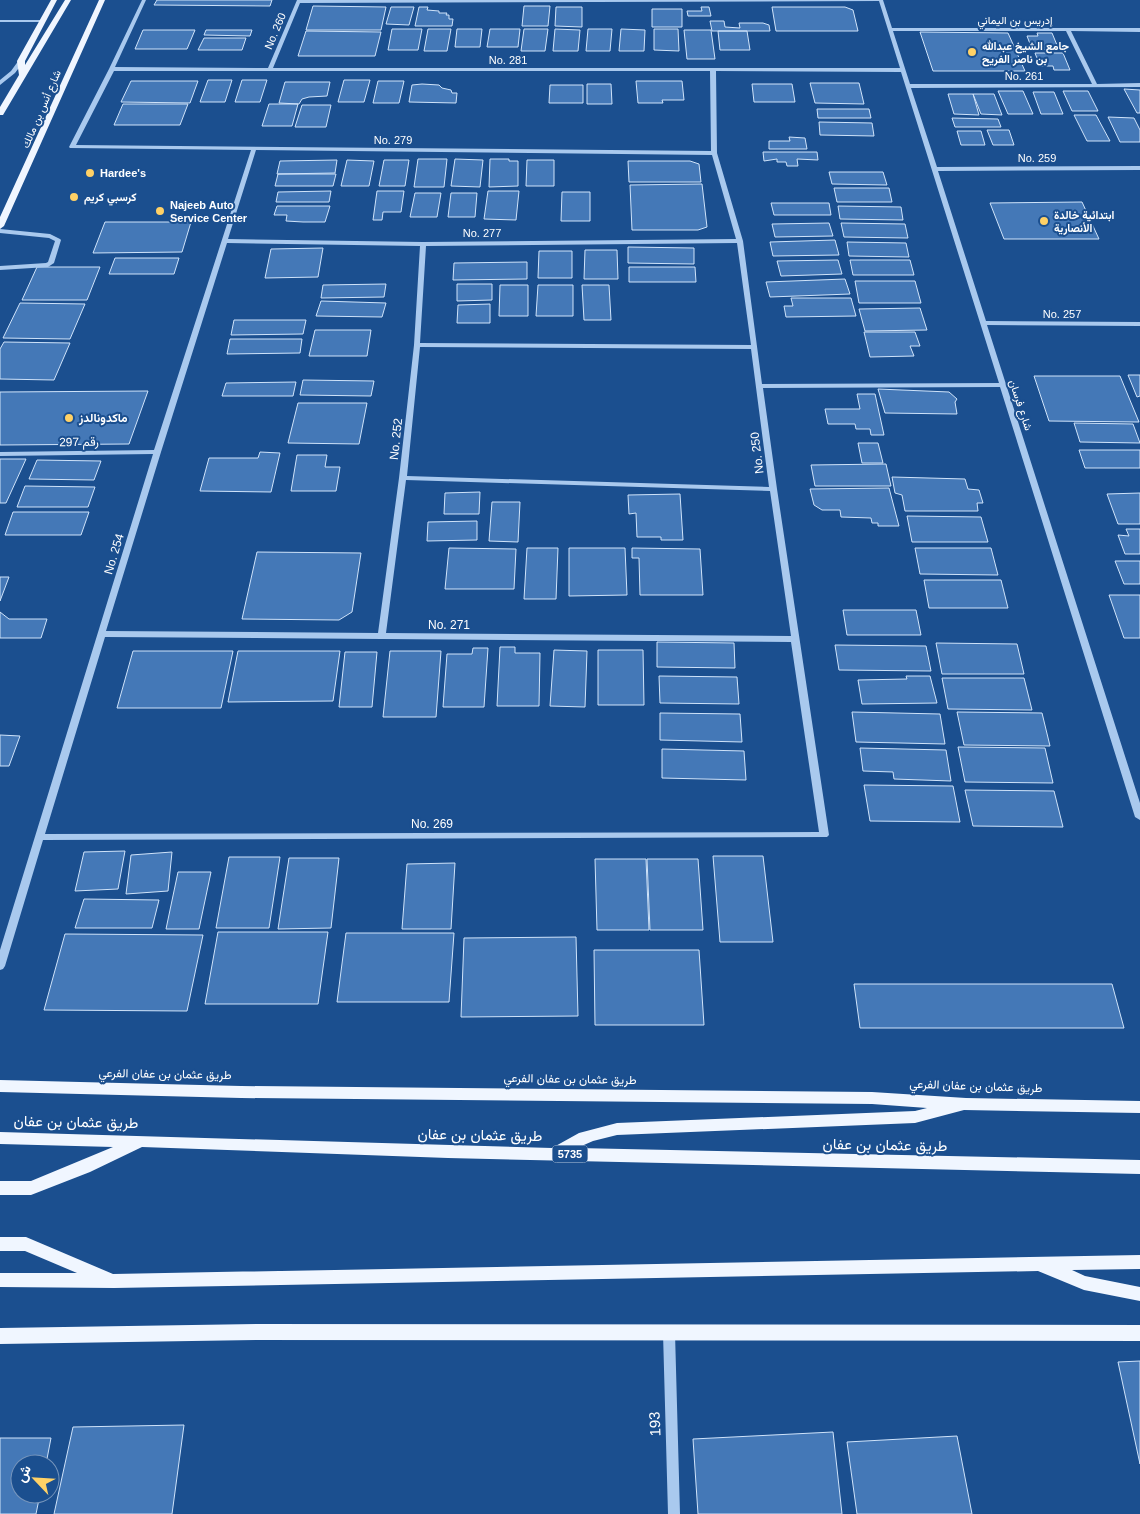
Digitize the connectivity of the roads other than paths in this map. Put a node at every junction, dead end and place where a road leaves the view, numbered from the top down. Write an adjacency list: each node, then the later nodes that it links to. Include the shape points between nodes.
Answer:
1 (54, 0): 10 (main road)
2 (68, 0): 20 (main road)
3 (102, 0): 14 (main road, شارع أنس بن مالك)
4 (108, 0): 14 (main road)
5 (144, 0): 16 (street)
6 (696, 0): 7 (street); 8 (street)
7 (881, 0): 11 (street, شارع فرسان)
8 (298, 1): 17 (street, No. 260)
9 (0, 21): 10 (street)
10 (42, 21): 15 (main road)
11 (890, 29): 12 (street, إدريس بن اليماني); 18 (street, شارع فرسان)
12 (1068, 30): 13 (street, إدريس بن اليماني); 22 (street)
13 (1140, 30)
14 (87, 32): 30 (main road, شارع أنس بن مالك)
15 (21, 61): 20 (main road); 21 (street)
16 (112, 69): 17 (street, No. 281); 26 (street, No. 279, via 72,147)
17 (270, 69): 19 (street, No. 281)
18 (903, 70): 19 (street, No. 281); 24 (street, شارع فرسان)
19 (713, 71): 27 (street, No. 250)
20 (22, 77): 25 (main road)
21 (0, 83)
22 (1095, 85): 23 (street, No. 261); 24 (street, No. 261)
23 (1140, 85)
24 (908, 86): 28 (street, شارع فرسان)
25 (0, 113)
26 (254, 149): 27 (street, No. 279); 32 (street, No. 254)
27 (714, 153): 33 (street, No. 250)
28 (934, 168): 29 (street, No. 259); 36 (street, شارع فرسان)
29 (1140, 168)
30 (0, 226)
31 (0, 232): 35 (street, via 50,236 58,240 48,265)
32 (225, 241): 34 (street, No. 277); 42 (street, No. 254)
33 (740, 241): 34 (street, No. 277); 39 (street, No. 250)
34 (423, 244): 38 (street, No. 252)
35 (0, 268)
36 (983, 323): 37 (street, No. 257); 40 (street, شارع فرسان)
37 (1140, 324)
38 (418, 345): 39 (street); 44 (street, No. 252)
39 (755, 347): 41 (street, No. 250)
40 (1003, 385): 41 (street); 49 (street, شارع فرسان)
41 (760, 386): 45 (street, No. 250)
42 (157, 452): 43 (street, رقم 297); 46 (street, No. 254)
43 (0, 454)
44 (403, 478): 45 (street); 47 (street, No. 252)
45 (773, 489): 48 (street, No. 250)
46 (102, 634): 47 (street, No. 271); 51 (street, No. 254)
47 (382, 636): 48 (street, No. 271)
48 (796, 639): 50 (street, No. 250)
49 (1140, 818)
50 (824, 835): 51 (street, No. 269)
51 (40, 838): 52 (street, No. 254)
52 (0, 966)
53 (0, 1086): 54 (main road, طريق عثمان بن عفان الفرعي, via 163,1091 872,1098)
54 (966, 1104): 55 (main road, طريق عثمان بن عفان الفرعي); 58 (main road, via 915,1117 618,1129 576,1140)
55 (1140, 1107)
56 (1, 1137): 57 (main road, طريق عثمان بن عفان / 5735)
57 (142, 1141): 58 (main road, طريق عثمان بن عفان / 5735); 60 (main road, via 31,1188)
58 (556, 1154): 59 (main road, طريق عثمان بن عفان / 5735)
59 (1140, 1167)
60 (0, 1188)
61 (0, 1244): 65 (main road, via 26,1244)
62 (1035, 1262): 63 (main road); 65 (main road); 66 (main road, via 1084,1283)
63 (1140, 1262)
64 (0, 1280): 65 (main road)
65 (114, 1281)
66 (1140, 1294)
67 (669, 1333): 68 (main road); 69 (main road, via 256,1332); 70 (street, 193)
68 (1140, 1333)
69 (0, 1336)
70 (674, 1514)

